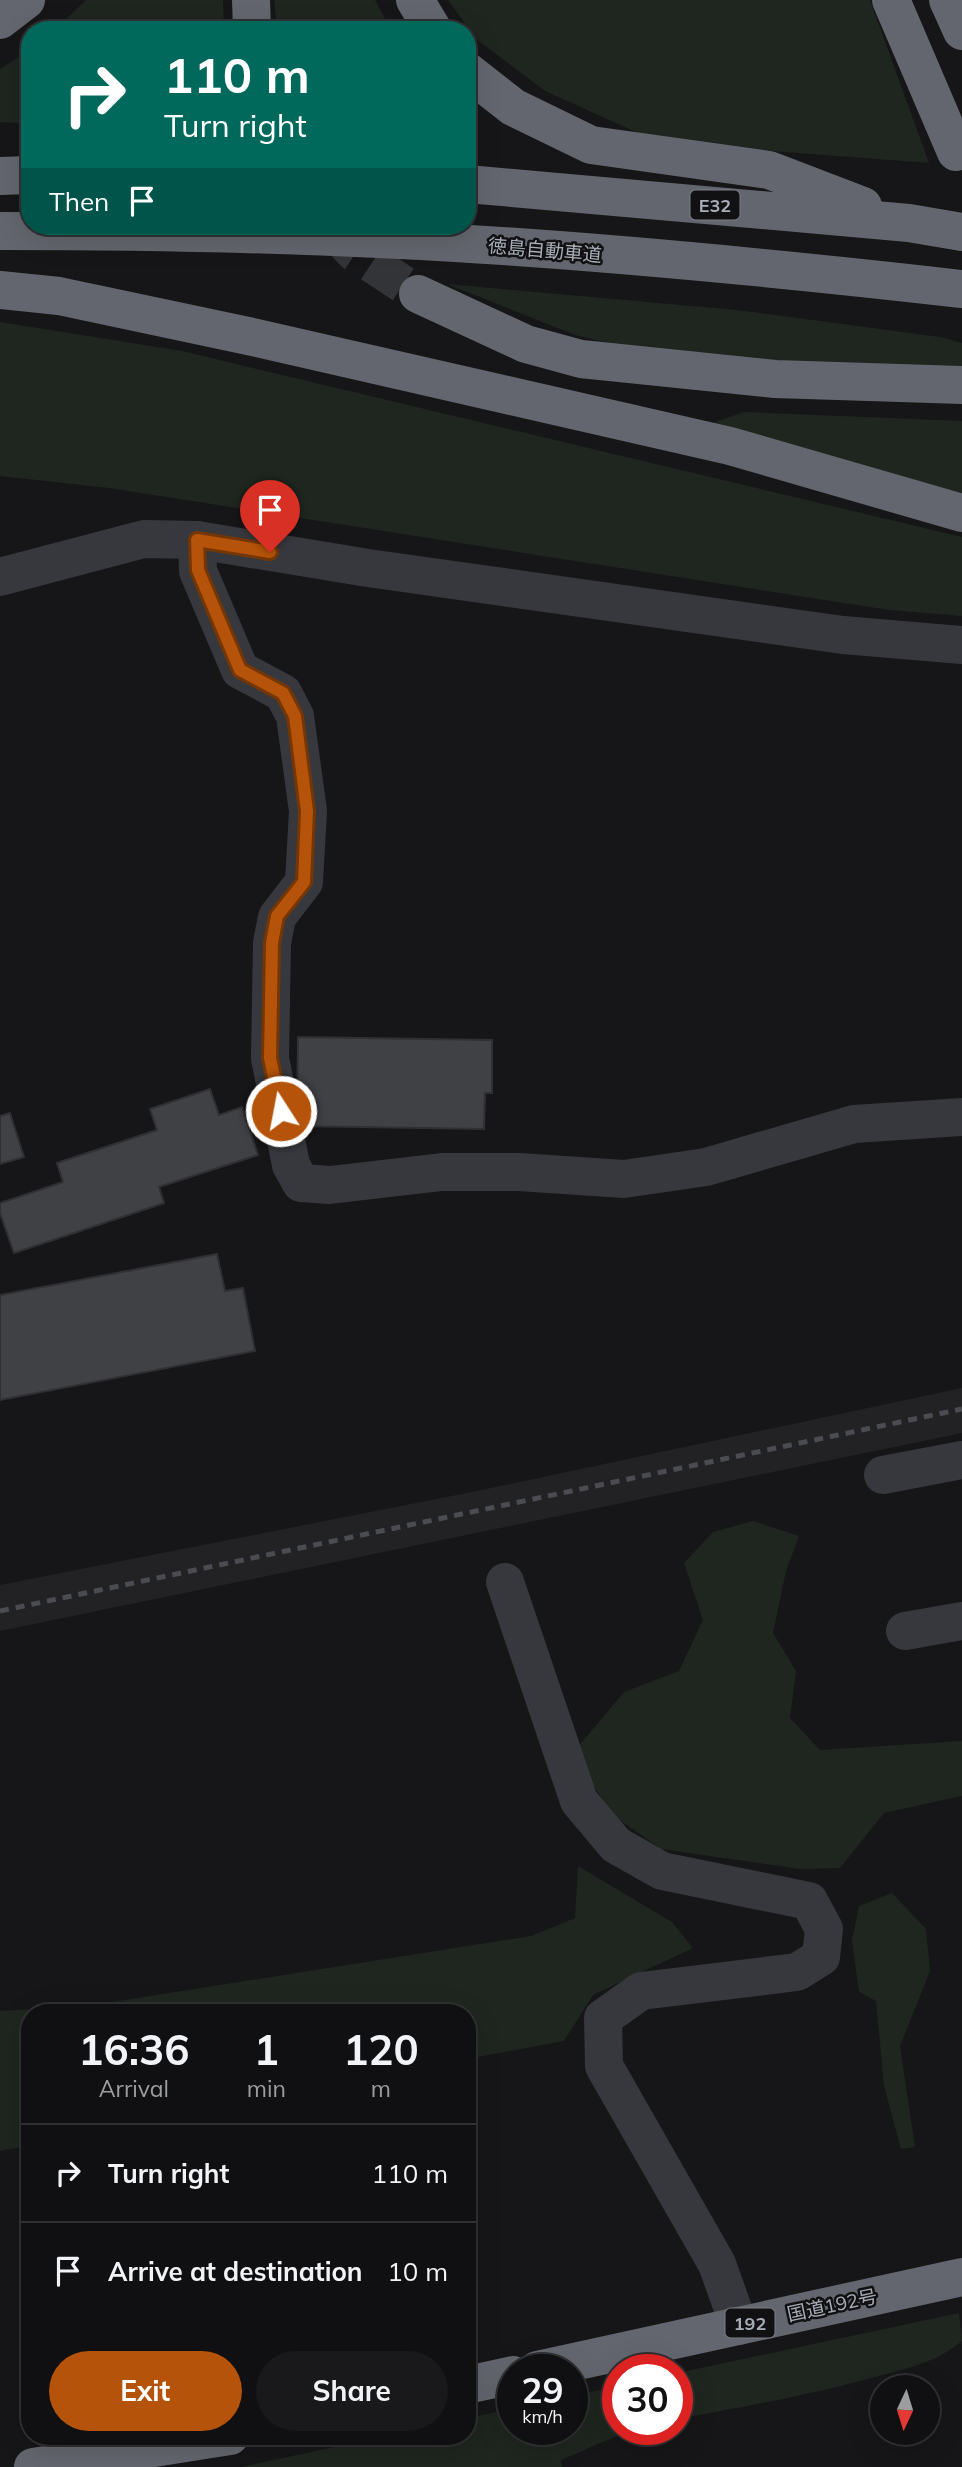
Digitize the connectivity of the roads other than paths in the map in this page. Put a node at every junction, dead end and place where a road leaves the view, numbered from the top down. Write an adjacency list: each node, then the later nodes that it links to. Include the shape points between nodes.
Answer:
1 (26, 0): 6 (highway)
2 (251, 0): 7 (highway)
3 (415, 0): 8 (highway)
4 (891, 0): 11 (highway)
5 (948, 0): 9 (highway)
6 (0, 20)
7 (252, 21)
8 (428, 21)
9 (962, 31)
10 (476, 78): 15 (highway, via 513,107 591,145 769,170)
11 (956, 152)
12 (21, 175): 13 (highway)
13 (0, 176)
14 (476, 185): 15 (highway, E32)
15 (909, 223): 18 (highway, E32)
16 (0, 231): 17 (highway, 徳島自動車道)
17 (21, 231)
18 (962, 232)
19 (265, 235): 20 (highway, 徳島自動車道, via 456,243)
20 (962, 289)
21 (0, 290): 24 (highway, via 59,296 244,335 703,440)
22 (418, 295): 23 (highway, via 526,344 581,359 775,380)
23 (962, 385)
24 (962, 513)
25 (197, 540): 26 (street, via 144,539); 27 (street, via 843,635); 28 (street, via 198,570 240,670 283,693 295,716 307,811 304,882 277,916 272,943 270,1058 291,1165 302,1182 330,1185 442,1172 624,1179 706,1167 854,1124)
26 (0, 577)
27 (962, 645)
28 (962, 1116)
29 (962, 1460): 30 (street)
30 (883, 1475)
31 (505, 1582): 35 (street, via 579,1801 616,1845 662,1871 808,1901 824,1928 821,1957 797,1972 641,1991 603,2018 604,2066 717,2264)
32 (962, 1621): 33 (street)
33 (905, 1630)
34 (962, 2277): 35 (highway, 国道192号 / 192)
35 (739, 2326): 36 (highway, 国道192号 / 192)
36 (588, 2359)
37 (497, 2378): 38 (highway)
38 (476, 2383)
39 (176, 2445): 41 (highway)
40 (206, 2445): 42 (street)
41 (33, 2467)
42 (159, 2467)

